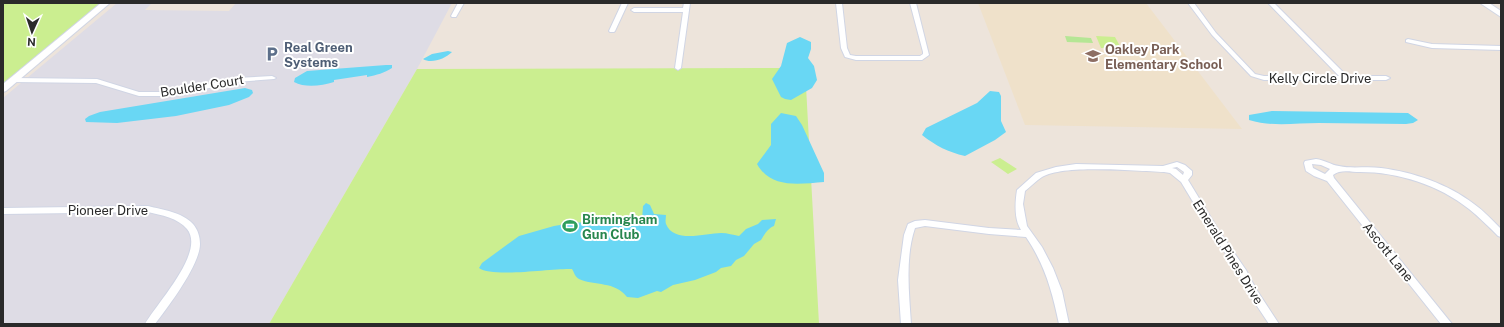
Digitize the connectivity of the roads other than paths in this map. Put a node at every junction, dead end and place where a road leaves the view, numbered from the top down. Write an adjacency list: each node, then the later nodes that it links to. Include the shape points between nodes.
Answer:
1 (106, 3): 20 (main road)
2 (461, 3): 12 (street)
3 (624, 3): 13 (street)
4 (839, 3): 5 (street, via 847,56 919,59 925,57 926,52)
5 (913, 3)
6 (1191, 3): 18 (street, Kelly Circle Drive, via 1214,34 1253,75 1271,78)
7 (1271, 3): 18 (street)
8 (1484, 3): 11 (street)
9 (687, 6): 10 (street); 16 (street)
10 (634, 10)
11 (1501, 15)
12 (454, 16)
13 (612, 31)
14 (1408, 41): 15 (street, via 1432,46)
15 (1501, 48)
16 (678, 68)
17 (272, 78): 20 (street, Boulder Court, via 236,80 164,94 139,94 97,81)
18 (1345, 78): 19 (street, Kelly Circle Drive)
19 (1386, 78)
20 (13, 80): 21 (main road)
21 (3, 89)
22 (1336, 169): 23 (street, via 1330,172); 23 (street, Ascott Lane, via 1325,163 1308,163 1309,169); 26 (street, Ascott Lane, via 1382,170 1411,177 1439,188 1467,203)
23 (1330, 179): 31 (street, Ascott Lane)
24 (3, 211): 27 (street, Pioneer Drive, via 148,209 166,212 187,223 197,241 192,260 188,270)
25 (1028, 234): 28 (street, via 925,223 912,226 908,235 903,280); 29 (street, via 1048,268 1057,291); 30 (street, Emerald Pines Drive, via 1022,226 1019,204 1021,190 1039,175 1076,167 1169,168 1184,180)
26 (1501, 234)
27 (150, 324)
28 (906, 324)
29 (1064, 324)
30 (1274, 324)
31 (1446, 324)

